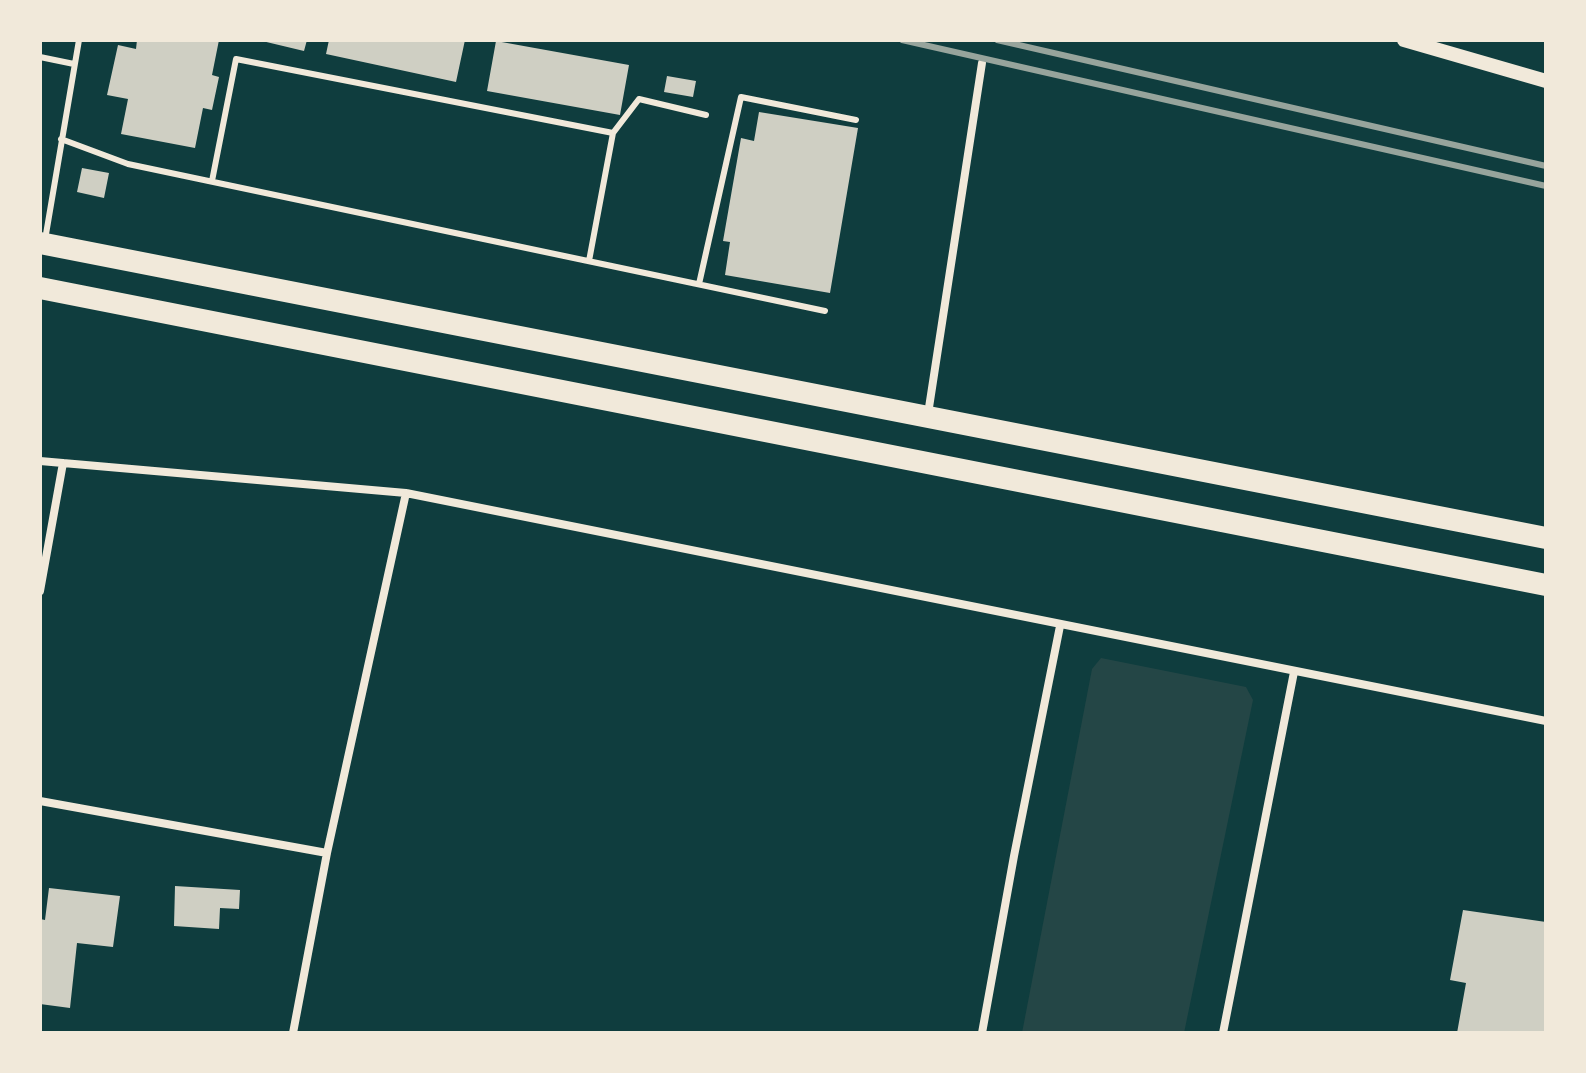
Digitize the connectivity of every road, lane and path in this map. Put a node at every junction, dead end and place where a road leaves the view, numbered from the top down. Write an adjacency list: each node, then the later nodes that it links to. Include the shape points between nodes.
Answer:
1 (79, 40): 5 (lane)
2 (1404, 40): 6 (street)
3 (40, 57): 5 (lane)
4 (982, 63): 17 (street)
5 (74, 64): 10 (lane)
6 (1546, 81)
7 (706, 115): 9 (lane, via 639,99)
8 (856, 120): 14 (lane, via 741,97)
9 (613, 133): 11 (lane, via 236,59); 13 (lane)
10 (61, 139): 11 (lane, via 128,164); 12 (lane)
11 (212, 181): 13 (lane)
12 (42, 244): 17 (highway)
13 (589, 261): 14 (lane)
14 (699, 284): 16 (lane)
15 (40, 288): 24 (highway)
16 (825, 311)
17 (928, 417): 23 (highway)
18 (40, 461): 19 (street)
19 (63, 463): 20 (street); 22 (street)
20 (406, 493): 26 (street); 30 (street)
21 (40, 526): 22 (street)
22 (52, 528): 25 (street)
23 (1546, 538)
24 (1546, 585)
25 (40, 591)
26 (1060, 626): 27 (street); 32 (street)
27 (1294, 672): 28 (street); 33 (street)
28 (1546, 721)
29 (40, 801): 30 (street)
30 (327, 853): 31 (street)
31 (293, 1033)
32 (982, 1033)
33 (1223, 1033)

